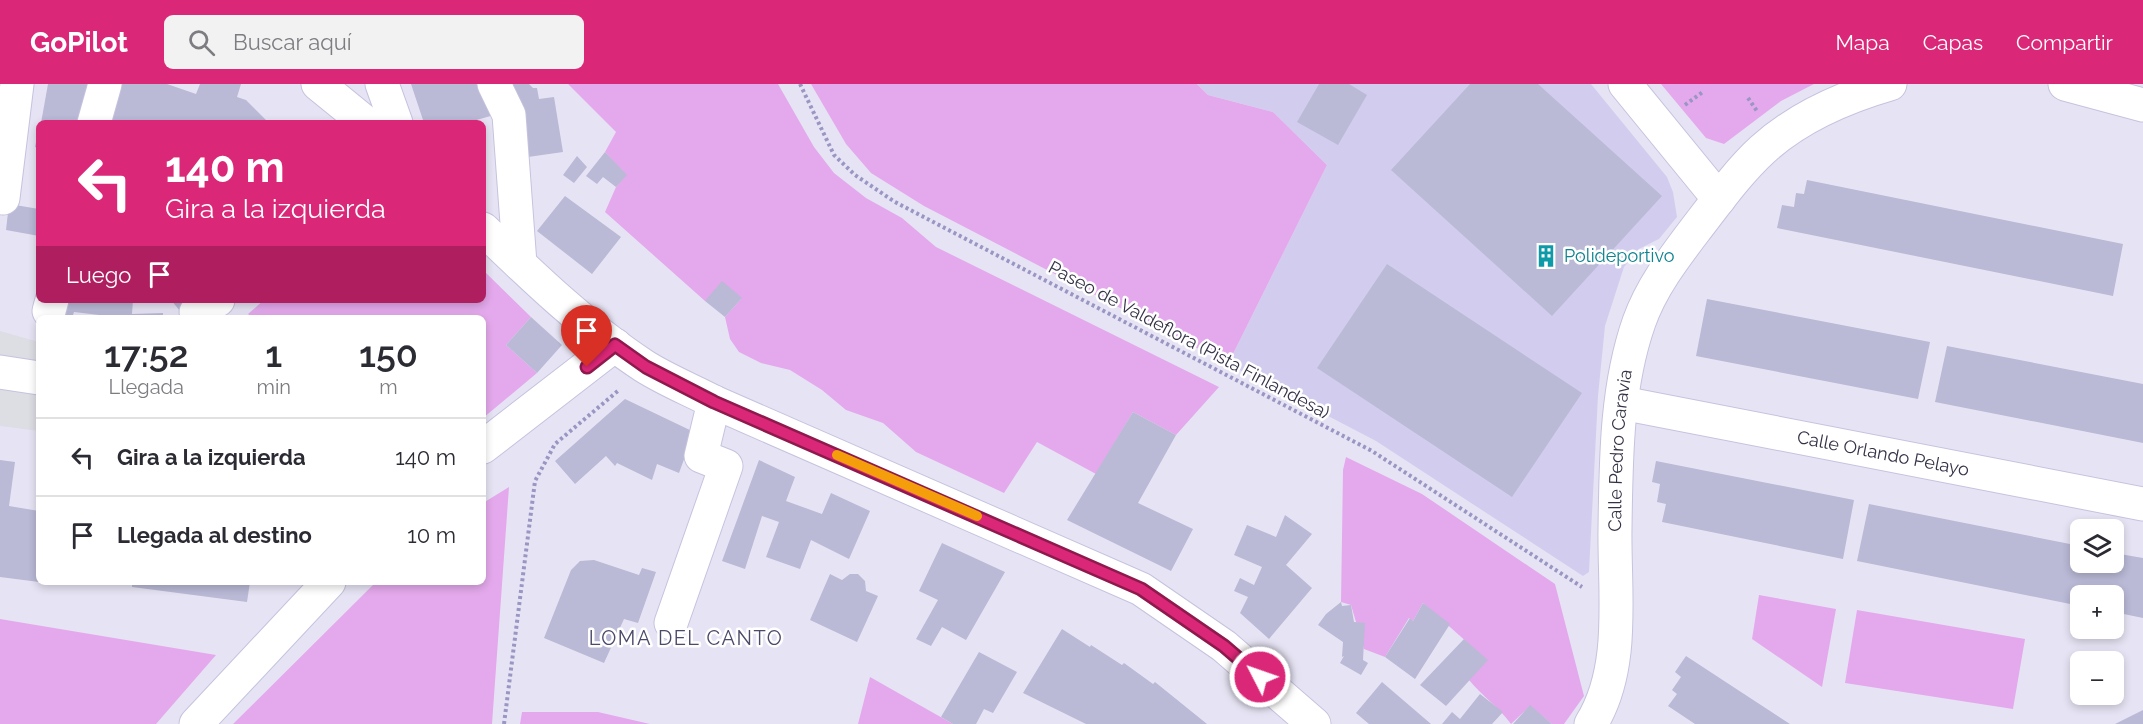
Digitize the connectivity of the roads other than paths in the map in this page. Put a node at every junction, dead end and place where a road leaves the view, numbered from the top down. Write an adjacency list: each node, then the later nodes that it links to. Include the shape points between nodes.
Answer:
1 (17, 84): 15 (street)
2 (105, 84): 12 (street)
3 (318, 84): 13 (street)
4 (382, 84): 14 (street)
5 (494, 84): 18 (street, via 509,115)
6 (1625, 84): 16 (street)
7 (1890, 84): 16 (street, Calle Pedro Caravia, via 1826,108 1773,141)
8 (2065, 84): 9 (street)
9 (2123, 88): 10 (street); 11 (street)
10 (2143, 90)
11 (2143, 105)
12 (95, 120)
13 (362, 120)
14 (395, 120)
15 (3, 198)
16 (1719, 199): 23 (street, Calle Pedro Caravia, via 1654,287 1629,354)
17 (486, 232): 18 (street)
18 (520, 264): 19 (street)
19 (615, 345): 22 (street, via 646,367); 24 (street)
20 (0, 372): 21 (street)
21 (36, 378)
22 (714, 402): 27 (street, via 701,456 726,466); 29 (street, via 1141,589 1224,646)
23 (1622, 403): 25 (street, Calle Orlando Pelayo); 30 (street, Calle Pedro Caravia, via 1617,446 1612,672)
24 (486, 445)
25 (2143, 504)
26 (325, 585): 28 (street)
27 (671, 623)
28 (196, 724)
29 (1314, 724)
30 (1592, 724)

